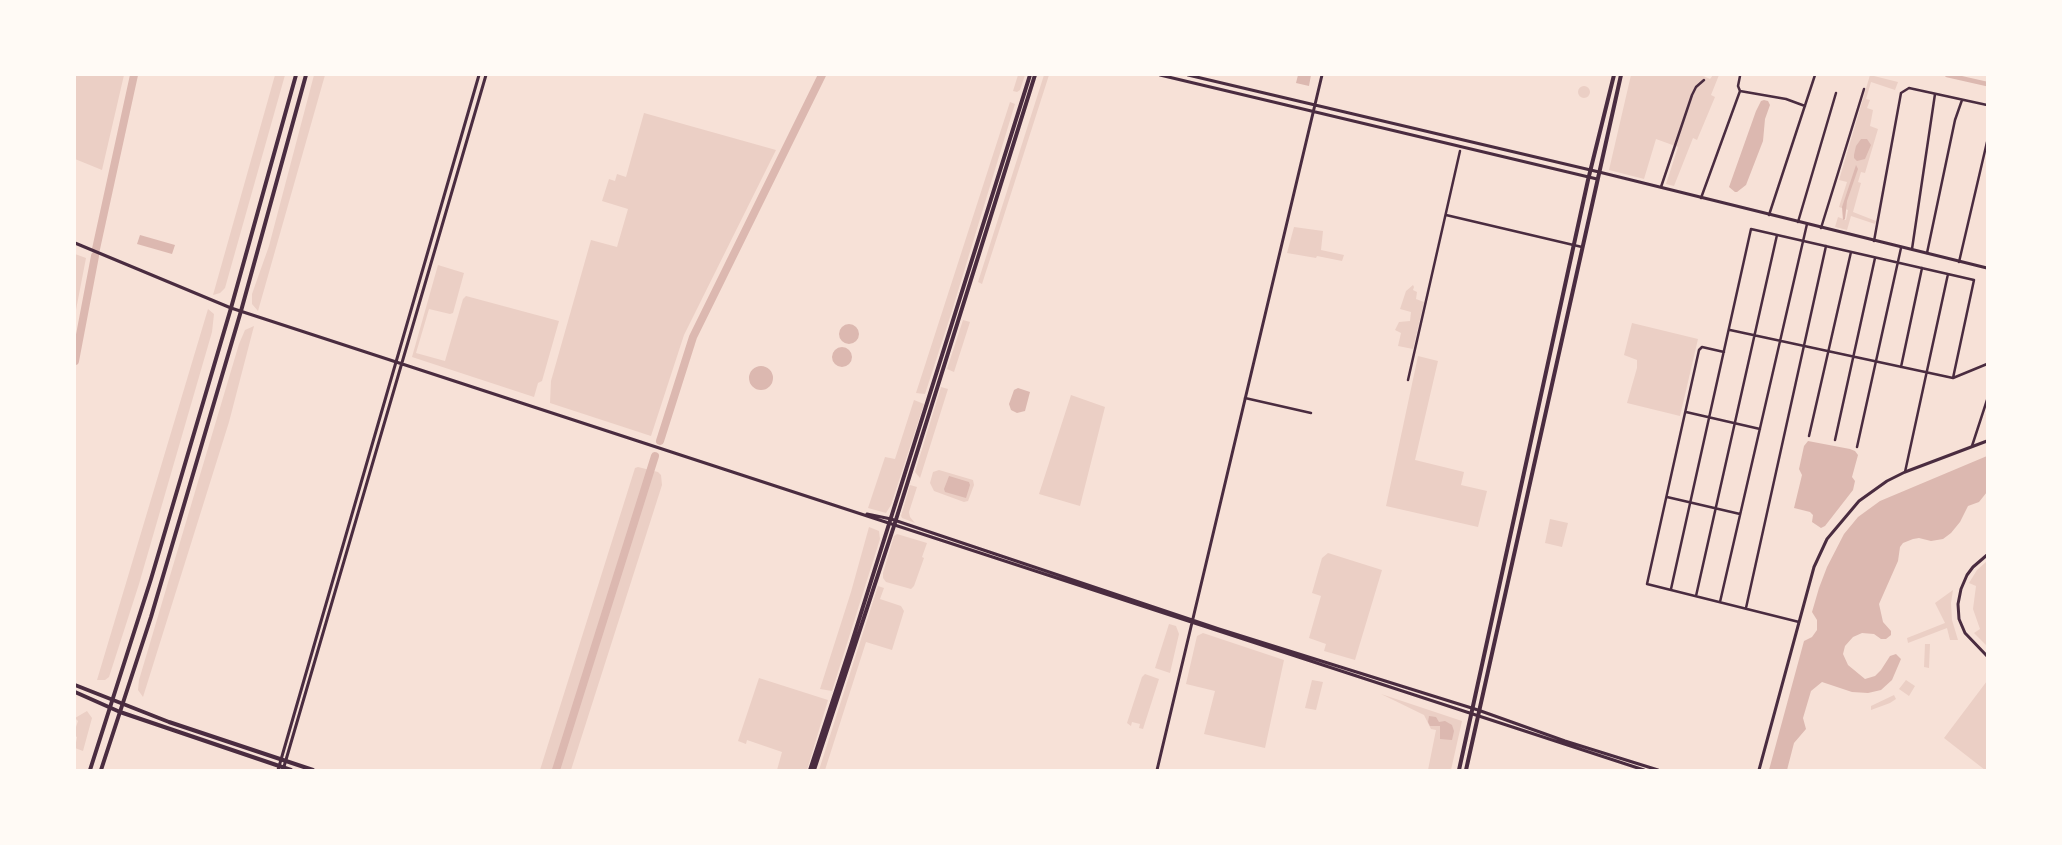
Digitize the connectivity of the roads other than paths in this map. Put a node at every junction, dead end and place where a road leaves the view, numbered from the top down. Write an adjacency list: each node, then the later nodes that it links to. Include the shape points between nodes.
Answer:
1 (296, 75): 54 (main road)
2 (306, 75): 55 (main road)
3 (479, 75): 63 (street)
4 (486, 75): 65 (street)
5 (1030, 75): 88 (main road)
6 (1035, 75): 88 (main road)
7 (1160, 75): 23 (street)
8 (1188, 75): 20 (street)
9 (1322, 75): 20 (street)
10 (1614, 75): 26 (main road)
11 (1621, 75): 27 (main road)
12 (1815, 75): 22 (street)
13 (1740, 76): 16 (street)
14 (1704, 80): 30 (street, via 1692,95)
15 (1864, 89): 36 (street)
16 (1740, 91): 22 (street, via 1786,98); 31 (street)
17 (1836, 93): 34 (street)
18 (1935, 94): 19 (street); 39 (street, via 1909,88 1901,93); 45 (street)
19 (1962, 100): 21 (street); 47 (street)
20 (1316, 104): 23 (street); 26 (street)
21 (1987, 105)
22 (1805, 106): 33 (street)
23 (1314, 112): 28 (street); 71 (street)
24 (1987, 142): 49 (street)
25 (1460, 151): 32 (street)
26 (1591, 170): 27 (street); 28 (main road)
27 (1599, 172): 29 (main road); 30 (street)
28 (1589, 177): 29 (street); 41 (main road)
29 (1598, 178): 43 (main road)
30 (1661, 188): 31 (street)
31 (1701, 198): 33 (street)
32 (1446, 215): 41 (street); 70 (street)
33 (1769, 215): 34 (street)
34 (1798, 222): 35 (street)
35 (1807, 224): 36 (street); 38 (street)
36 (1821, 228): 39 (street)
37 (1776, 235): 38 (street); 56 (street, via 1751,229); 57 (street)
38 (1803, 241): 42 (street); 58 (street)
39 (1874, 241): 44 (street)
40 (75, 243): 54 (street)
41 (1574, 245): 43 (street); 102 (main road)
42 (1826, 246): 46 (street); 59 (street)
43 (1582, 247): 103 (main road)
44 (1901, 248): 45 (street); 50 (street)
45 (1912, 251): 47 (street)
46 (1851, 252): 48 (street); 60 (street)
47 (1927, 254): 49 (street)
48 (1875, 258): 50 (street); 62 (street)
49 (1959, 262): 52 (street)
50 (1898, 263): 51 (street); 64 (street)
51 (1922, 268): 53 (street); 67 (street)
52 (1987, 268)
53 (1948, 274): 68 (street); 69 (street, via 1974,280)
54 (231, 308): 55 (street); 99 (main road)
55 (241, 311): 63 (street); 100 (main road, via 154,608)
56 (1730, 330): 57 (street); 61 (street)
57 (1755, 335): 58 (street); 76 (street)
58 (1781, 340): 59 (street); 77 (street)
59 (1803, 345): 60 (street); 93 (street)
60 (1829, 351): 62 (street); 78 (street)
61 (1724, 352): 73 (street, via 1702,347 1699,350); 75 (street)
62 (1854, 356): 64 (street); 79 (street)
63 (395, 361): 65 (street); 107 (street)
64 (1876, 361): 67 (street); 82 (street)
65 (402, 364): 88 (street); 107 (street)
66 (1987, 364): 69 (street)
67 (1901, 367): 68 (street)
68 (1926, 372): 69 (street); 83 (street)
69 (1953, 378)
70 (1408, 380)
71 (1245, 398): 74 (street); 94 (street)
72 (1987, 400): 81 (street)
73 (1686, 412): 75 (street); 84 (street)
74 (1311, 414)
75 (1710, 418): 76 (street); 85 (street)
76 (1735, 424): 77 (street); 86 (street)
77 (1760, 430): 87 (street)
78 (1809, 436)
79 (1835, 440)
80 (1987, 441): 81 (street)
81 (1972, 446): 83 (street)
82 (1857, 447)
83 (1905, 472): 95 (street, via 1859,501 1827,539 1814,567)
84 (1667, 497): 85 (street); 90 (street, via 1647,584)
85 (1690, 503): 86 (street); 90 (street)
86 (1716, 508): 87 (street); 91 (street)
87 (1740, 514): 92 (street)
88 (892, 522): 94 (street); 113 (main road); 114 (main road)
89 (1987, 555): 96 (street, via 1967,575 1960,589 1958,604 1959,619 1965,633)
90 (1671, 590): 91 (street)
91 (1696, 596): 92 (street)
92 (1720, 602): 93 (street)
93 (1746, 608): 95 (street)
94 (1192, 622): 102 (street); 105 (street); 115 (street)
95 (1799, 622): 120 (street)
96 (1987, 656)
97 (75, 685): 99 (main road)
98 (75, 692): 101 (main road)
99 (112, 701): 100 (main road); 101 (main road)
100 (122, 705): 104 (main road); 107 (main road)
101 (110, 708): 104 (main road); 109 (main road)
102 (1473, 708): 103 (street); 105 (main road)
103 (1478, 710): 106 (main road); 119 (street)
104 (120, 712): 108 (main road); 110 (main road)
105 (1471, 714): 106 (street); 116 (main road)
106 (1477, 716): 117 (main road); 118 (street)
107 (284, 760): 108 (street); 112 (main road)
108 (281, 768): 111 (main road)
109 (90, 770)
110 (101, 770)
111 (291, 770)
112 (313, 770)
113 (810, 770)
114 (814, 770)
115 (1157, 770)
116 (1459, 770)
117 (1466, 770)
118 (1644, 770)
119 (1658, 770)
120 (1759, 770)

